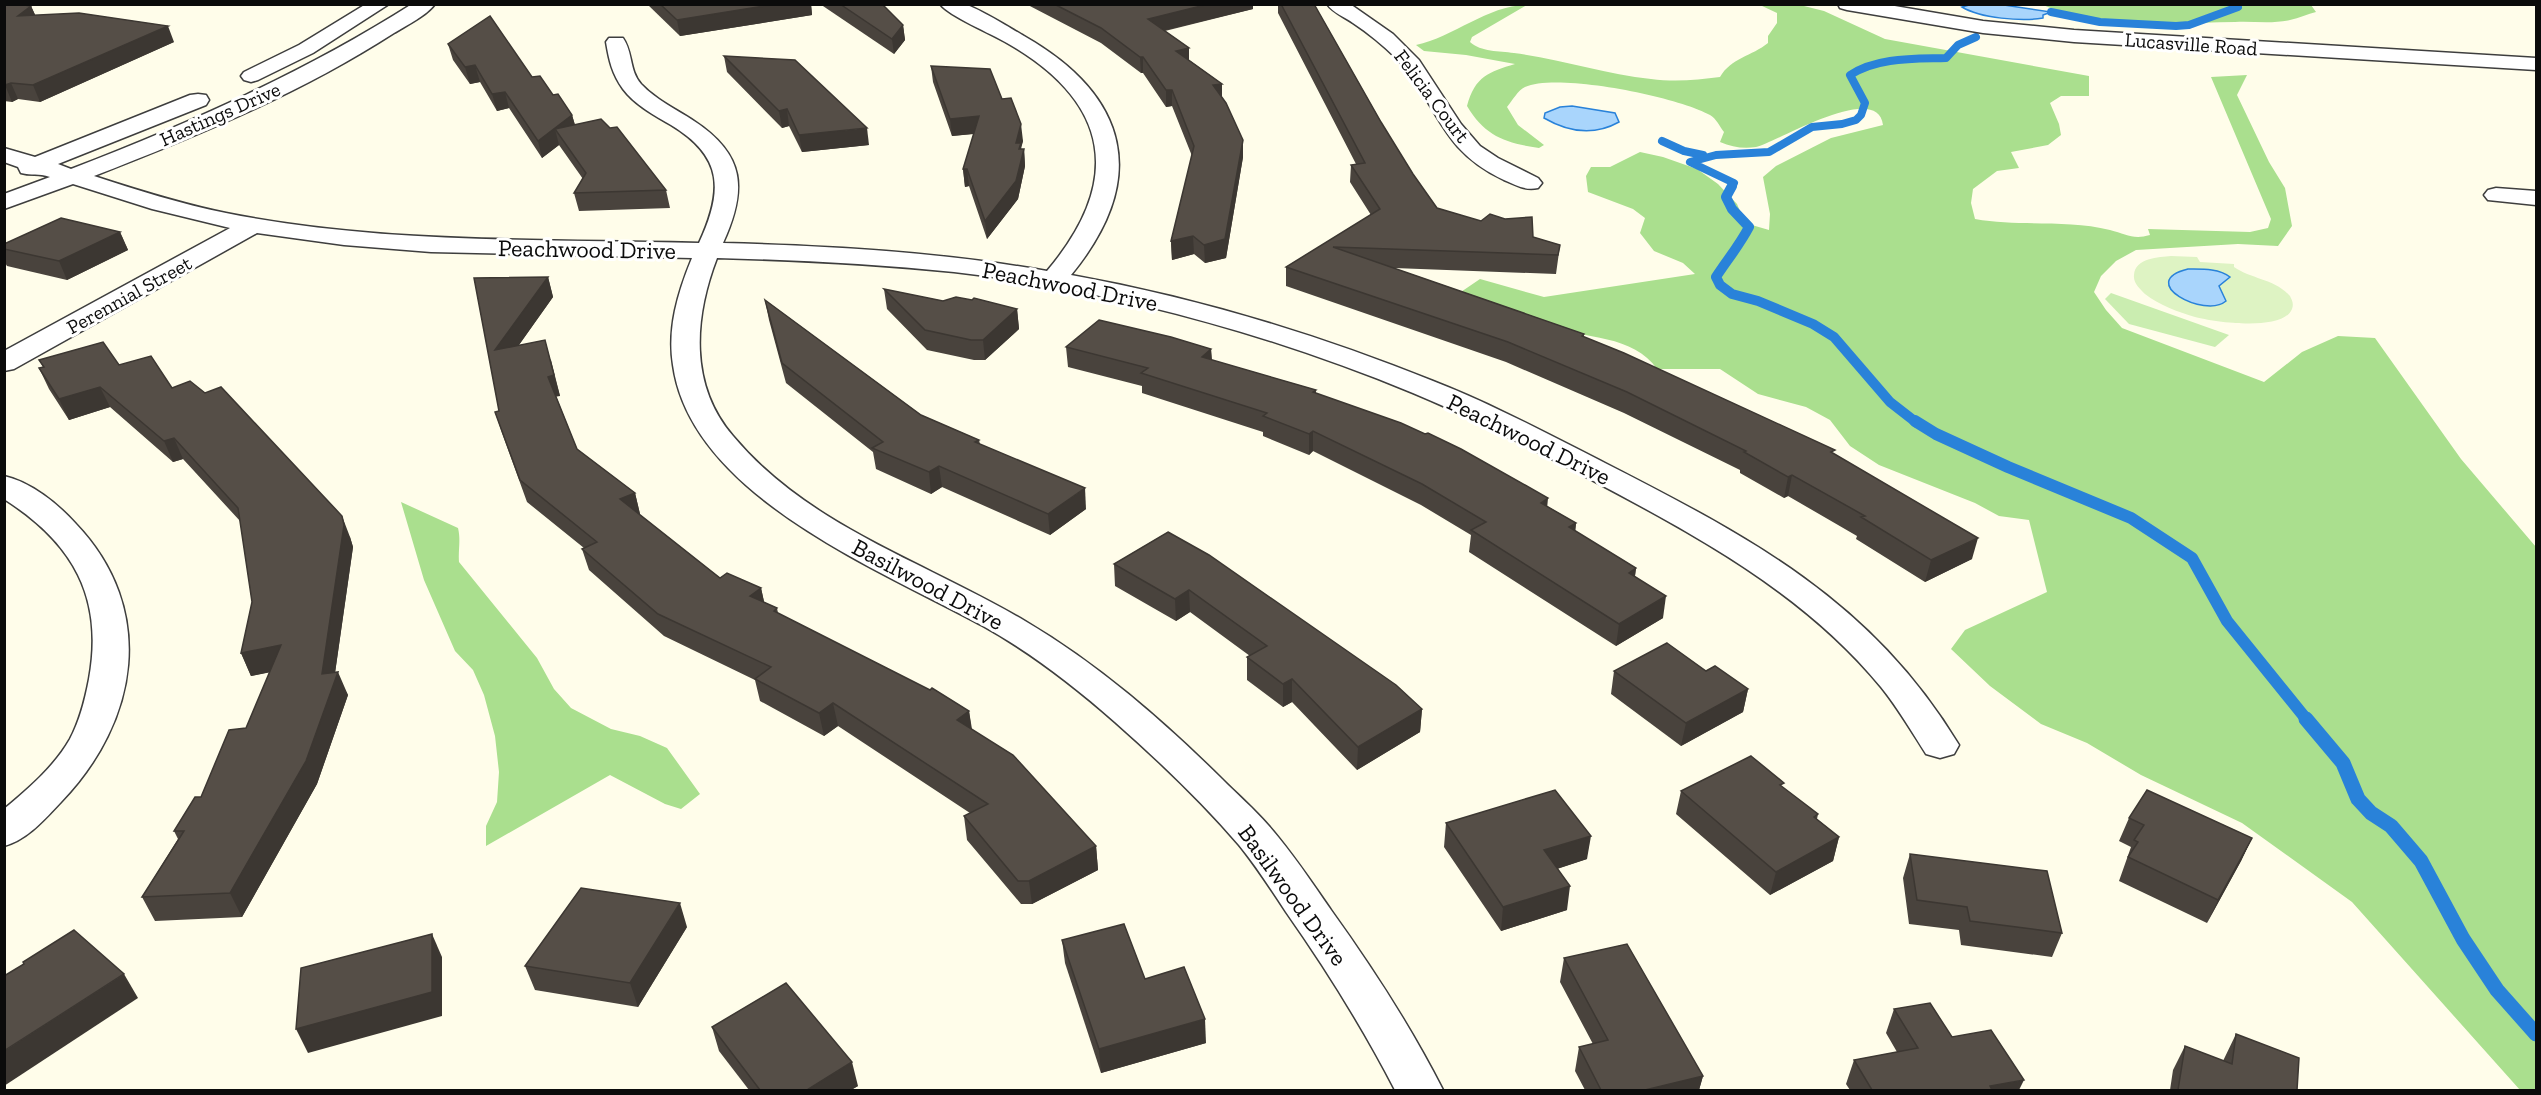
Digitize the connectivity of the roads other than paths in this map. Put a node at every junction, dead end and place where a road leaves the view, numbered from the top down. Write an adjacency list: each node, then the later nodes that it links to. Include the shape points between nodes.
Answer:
1 (380, 4): 9 (street, Hastings Drive, via 306,49 226,88)
2 (426, 4): 11 (street, Hastings Drive, via 305,75)
3 (949, 4): 18 (street, via 1048,60 1090,103 1105,130 1108,177 1099,209 1082,243)
4 (1336, 4): 12 (street, Felicia Court, via 1394,45 1466,143 1491,164)
5 (1847, 4): 7 (street, Lucasville Road, via 1983,27 2074,36)
6 (616, 42): 17 (street, Basilwood Drive, via 616,60 634,91 703,138 722,164 729,195 722,222)
7 (2536, 64)
8 (4, 155): 9 (street, Peachwood Drive)
9 (37, 165): 10 (street, Hastings Drive); 11 (street, Peachwood Drive)
10 (4, 177)
11 (73, 177): 15 (street, Hastings Drive); 16 (street, Peachwood Drive)
12 (1530, 183)
13 (2496, 195): 14 (street)
14 (2536, 198)
15 (4, 202)
16 (252, 226): 17 (street, Peachwood Drive, via 435,245); 19 (street, Perennial Street)
17 (707, 251): 18 (street, Peachwood Drive, via 872,257); 23 (street, Basilwood Drive, via 689,302 684,337 688,373 697,402 713,431 742,466 820,526 1033,642 1097,688 1176,756 1254,836 1329,938)
18 (1054, 279): 21 (street, Peachwood Drive, via 1218,316 1312,346 1426,389 1677,513 1755,556 1850,630 1895,679)
19 (4, 363)
20 (4, 485): 22 (street, via 31,500 72,536 101,580 112,622 110,670 96,725 73,763 40,801)
21 (1940, 745)
22 (4, 832)
23 (1419, 1090)

